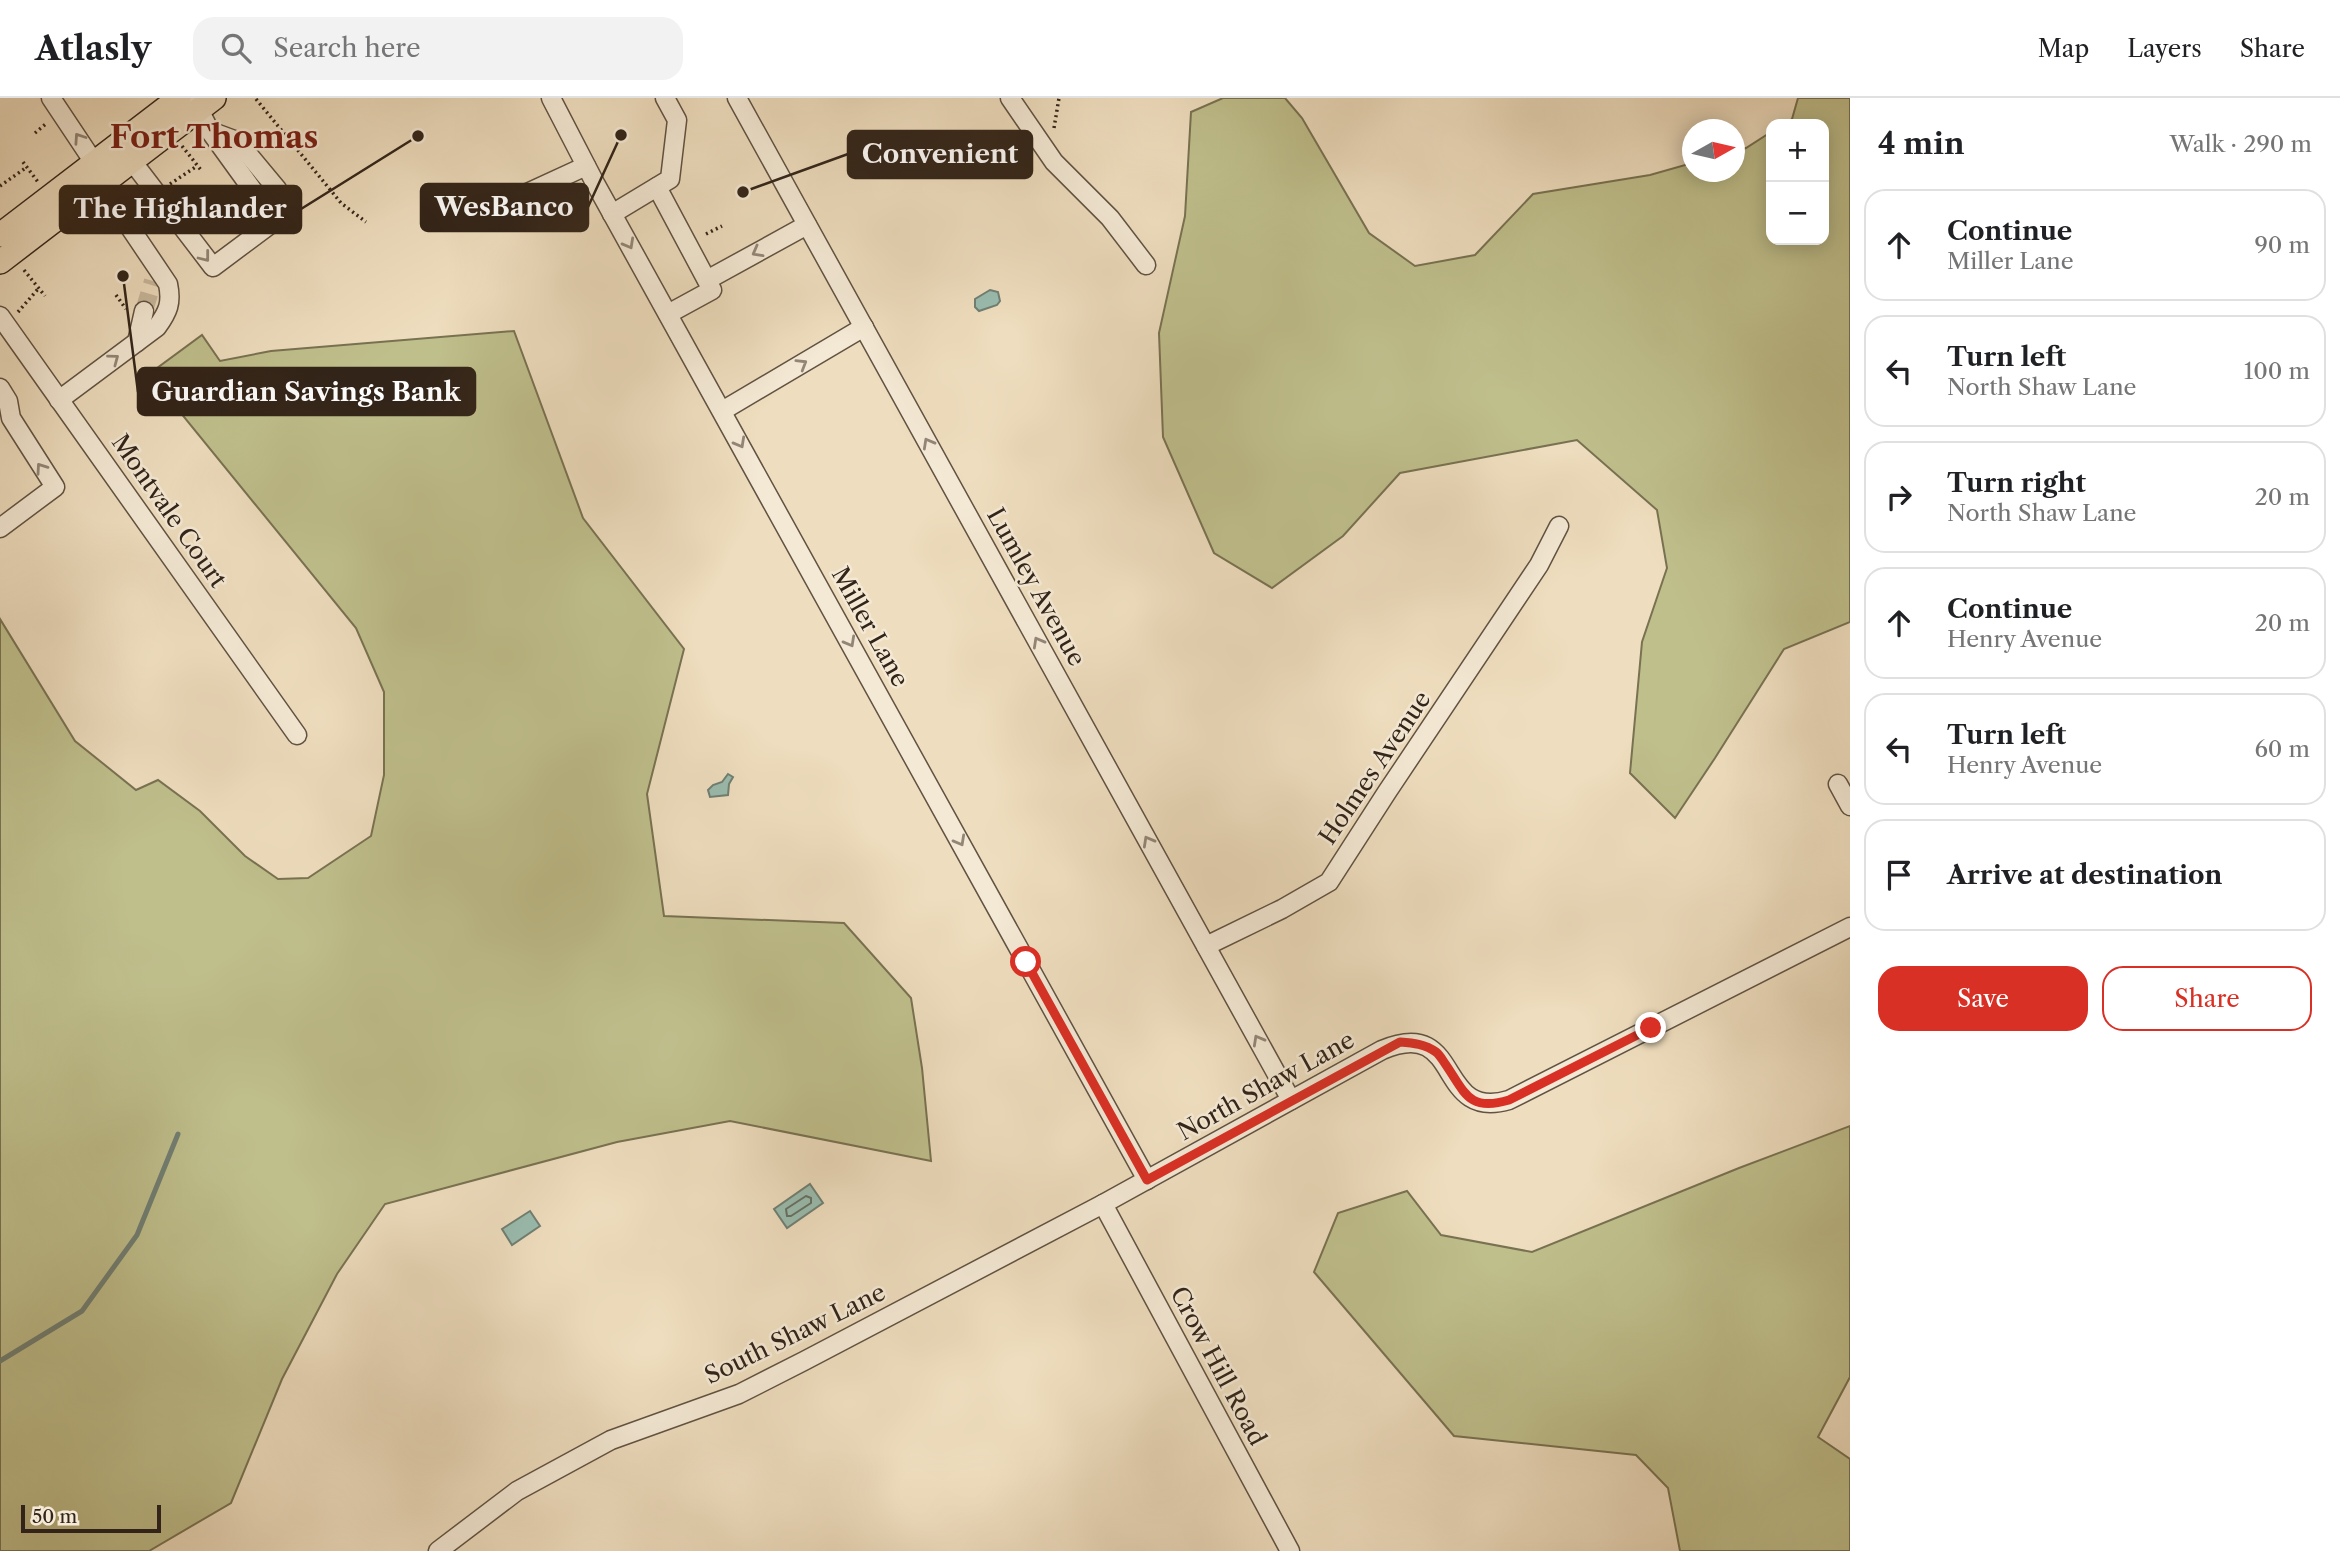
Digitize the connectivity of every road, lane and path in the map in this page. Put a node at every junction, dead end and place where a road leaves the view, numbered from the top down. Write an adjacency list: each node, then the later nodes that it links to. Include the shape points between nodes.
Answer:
1 (51, 98): 17 (street, one-way to 1)
2 (551, 98): 15 (street, Miller Lane)
3 (665, 98): 20 (street, via 677,120 670,179)
4 (1010, 98): 13 (street)
5 (1059, 98): 13 (path)
6 (256, 99): 24 (path, via 341,203)
7 (740, 99): 25 (street, Lumley Avenue)
8 (196, 101): 12 (main road); 21 (street, one-way to 8, via 213,267 284,214 277,189 237,141 210,131)
9 (50, 121): 10 (path)
10 (35, 133)
11 (180, 144): 21 (path, via 199,168)
12 (125, 152): 17 (main road); 21 (street)
13 (1048, 155): 30 (street, via 1110,218)
14 (23, 162): 16 (path)
15 (586, 166): 22 (street, Miller Lane); 23 (street, via 510,201)
16 (27, 167): 18 (path); 19 (path)
17 (99, 171): 28 (main road); 29 (main road); 39 (street, via 108,195 155,274 169,284 167,312)
18 (38, 182)
19 (0, 186)
20 (657, 187): 22 (street); 32 (street)
21 (157, 193)
22 (612, 214): 36 (street, Miller Lane, one-way to 36)
23 (490, 219)
24 (366, 222)
25 (807, 225): 32 (street, one-way to 32); 38 (street, Lumley Avenue)
26 (722, 226): 27 (path)
27 (706, 234)
28 (0, 235)
29 (0, 262)
30 (1146, 265)
31 (23, 268): 33 (path)
32 (707, 280): 36 (street, via 712,290)
33 (38, 288): 34 (path); 37 (path)
34 (45, 296)
35 (144, 311): 39 (street)
36 (668, 314): 42 (street, Miller Lane)
37 (9, 315): 41 (street, Montvale Court)
38 (864, 327): 42 (street, one-way to 38); 50 (street, Lumley Avenue, one-way to 38)
39 (138, 342): 41 (street, one-way to 39)
40 (0, 388): 43 (street, via 8,401)
41 (60, 400): 46 (street, Montvale Court)
42 (722, 411): 52 (street, Miller Lane, one-way to 52)
43 (5, 412): 45 (street, one-way to 43, via 55,487)
44 (1559, 526): 50 (street, Holmes Avenue, via 1539,565 1329,882)
45 (0, 528)
46 (297, 735)
47 (1838, 784): 48 (street)
48 (1850, 806)
49 (1850, 928): 51 (street, North Shaw Lane, via 1493,1105 1465,1096 1437,1053 1418,1043 1400,1042)
50 (1206, 946): 51 (street, Lumley Avenue, one-way to 50)
51 (1291, 1100): 52 (street, North Shaw Lane)
52 (1147, 1180): 53 (street, North Shaw Lane)
53 (1103, 1204): 54 (street, South Shaw Lane, via 739,1394 611,1440 517,1491); 55 (street, Crow Hill Road)
54 (438, 1551)
55 (1290, 1551)

